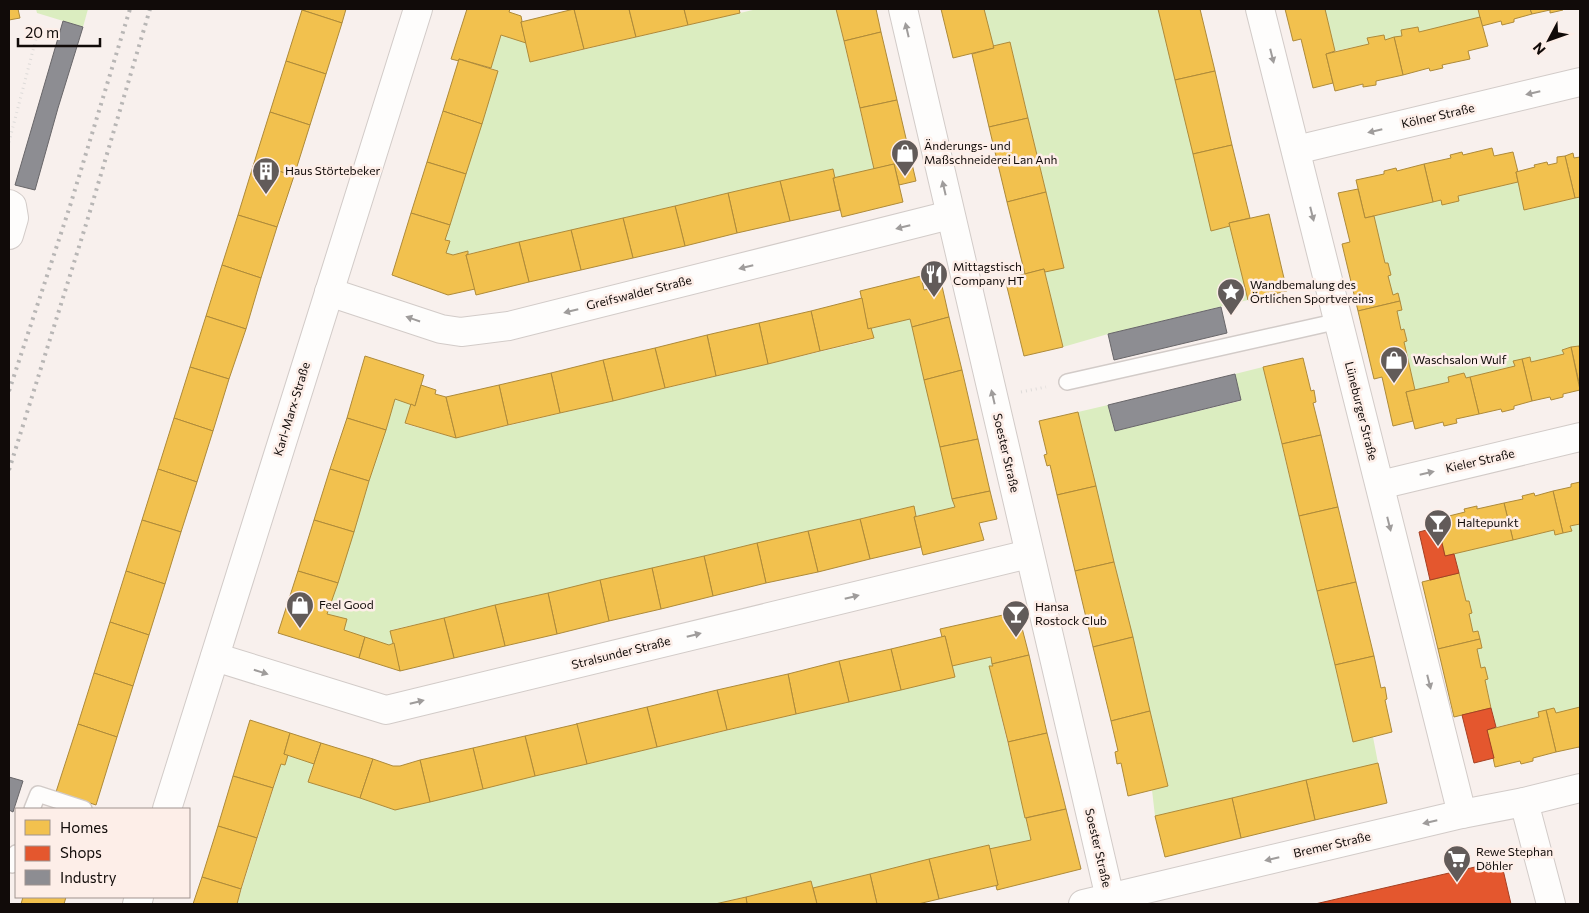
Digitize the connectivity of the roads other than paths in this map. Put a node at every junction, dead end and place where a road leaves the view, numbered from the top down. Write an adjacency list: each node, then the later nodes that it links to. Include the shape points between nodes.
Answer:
1 (418, 9): 9 (street, Karl-Marx-Straße)
2 (902, 9): 7 (street, Soester Straße, one-way to 2)
3 (1260, 9): 5 (street, Lüneburger Straße, one-way to 5)
4 (1580, 82): 5 (street, Kölner Straße, one-way to 5)
5 (1296, 150): 10 (street, Lüneburger Straße, one-way to 10)
6 (9, 204): 8 (street, via 14,218)
7 (950, 215): 9 (street, Greifswalder Straße, one-way to 9, via 509,326 461,332 442,329); 14 (street, Soester Straße, one-way to 7)
8 (9, 235)
9 (329, 292): 15 (street, Karl-Marx-Straße)
10 (1339, 321): 11 (lane); 13 (street, Lüneburger Straße)
11 (1067, 382)
12 (1580, 437): 13 (street, Kieler Straße, one-way to 12)
13 (1380, 485): 21 (street, Lüneburger Straße, one-way to 21)
14 (1029, 554): 15 (street, Stralsunder Straße, one-way to 14, via 386,710); 22 (street, Soester Straße)
15 (214, 657): 20 (street, Karl-Marx-Straße)
16 (1580, 788): 17 (street, Bremer Straße)
17 (1524, 802): 21 (street, Bremer Straße); 24 (street)
18 (32, 808): 19 (lane, via 38,794)
19 (81, 808)
20 (167, 808)
21 (1462, 814): 22 (street, Bremer Straße, one-way to 22)
22 (1110, 898): 23 (street, Bremer Straße)
23 (1083, 904)
24 (1551, 904)

